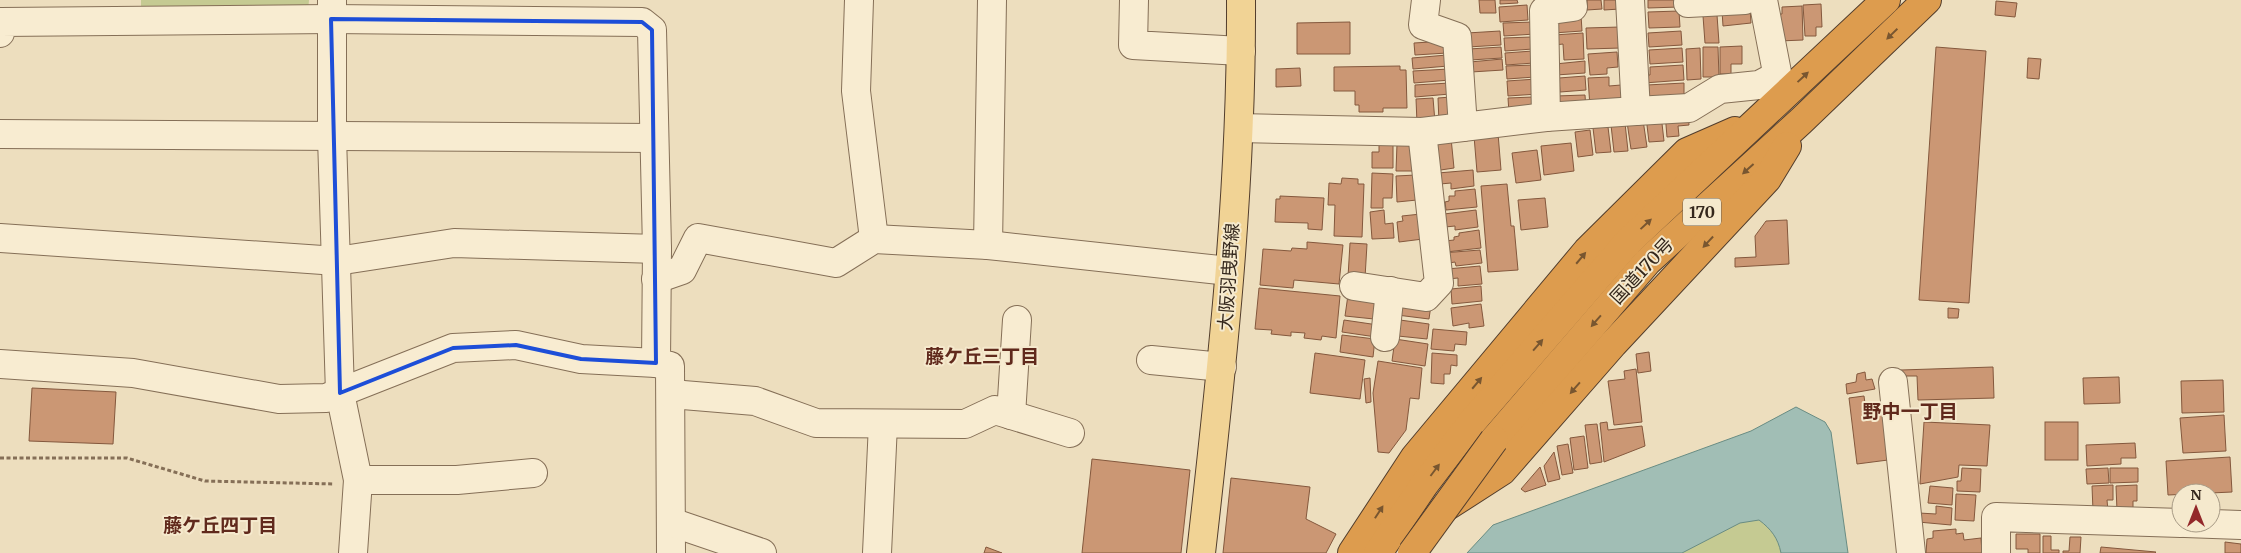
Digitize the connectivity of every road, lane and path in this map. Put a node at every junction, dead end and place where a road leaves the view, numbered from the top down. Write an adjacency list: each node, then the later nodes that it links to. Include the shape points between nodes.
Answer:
1 (859, 0): 28 (street, via 856,91)
2 (992, 0): 29 (street)
3 (1134, 0): 15 (street, via 1133,45)
4 (1241, 0): 15 (main road, 大阪羽曳野線)
5 (1426, 0): 21 (street, via 1423,25 1457,37)
6 (1572, 0): 18 (street, via 1573,7 1544,11)
7 (1630, 0): 17 (street)
8 (1745, 0): 12 (street)
9 (1763, 0): 16 (street)
10 (1886, 0): 16 (highway, 国道170号 / 170, one-way to 10)
11 (1927, 0): 19 (highway, 国道170号 / 170, one-way to 19)
12 (1688, 3)
13 (331, 10): 14 (street, via 1,22); 25 (street); 26 (street, via 642,22 652,30)
14 (0, 32)
15 (1241, 51): 22 (main road, 大阪羽曳野線)
16 (1779, 86): 17 (street, via 1720,89 1689,108); 20 (highway, 国道170号 / 170)
17 (1636, 111): 18 (street)
18 (1546, 117): 21 (street)
19 (1801, 121): 62 (highway, one-way to 62, via 1767,179 1613,344 1502,471 1433,516); 63 (highway, 国道170号 / 170, one-way to 63, bridge, via 1646,262 1494,440)
20 (1754, 123): 60 (highway, one-way to 20, via 1415,457 1587,251 1688,152); 61 (highway, 国道170号 / 170, one-way to 20, via 1472,422 1628,242)
21 (1463, 127): 23 (street)
22 (1239, 128): 23 (street); 32 (main road, 大阪羽曳野線)
23 (1422, 132): 35 (street, via 1439,283 1426,297)
24 (0, 134): 25 (street)
25 (332, 137): 26 (street); 31 (street)
26 (654, 138): 30 (street)
27 (0, 238): 31 (street)
28 (874, 239): 29 (street); 33 (street, via 836,263 698,238 682,270)
29 (988, 245): 32 (street)
30 (657, 249): 31 (street, via 454,243); 33 (street)
31 (337, 261): 43 (street)
32 (1230, 271): 41 (main road, 大阪羽曳野線)
33 (656, 279): 39 (street)
34 (1354, 286): 35 (street)
35 (1390, 291): 37 (street)
36 (1017, 320): 45 (street)
37 (1385, 337)
38 (1152, 360): 41 (street)
39 (656, 363): 43 (street, via 581,359 516,345 453,348); 44 (street, via 670,366)
40 (0, 364): 43 (street, via 133,373 279,399 326,398)
41 (1222, 367): 59 (main road, 大阪羽曳野線)
42 (1893, 382): 64 (street)
43 (340, 393): 50 (street)
44 (671, 394): 46 (street, via 755,402 816,423); 51 (street)
45 (1011, 416): 46 (street, via 995,410 965,424); 47 (street)
46 (884, 424): 58 (street)
47 (1070, 433)
48 (0, 458): 50 (path, via 127,458 205,481)
49 (533, 473): 50 (street, via 457,480)
50 (357, 482): 55 (street)
51 (671, 522): 56 (street); 57 (street)
52 (2171, 523): 65 (street, via 1996,517)
53 (2221, 524): 54 (street)
54 (2241, 525)
55 (352, 553)
56 (671, 553)
57 (762, 553)
58 (877, 553)
59 (1201, 553)
60 (1352, 553)
61 (1378, 553)
62 (1406, 553)
63 (1412, 553)
64 (1911, 553)
65 (1996, 553)

